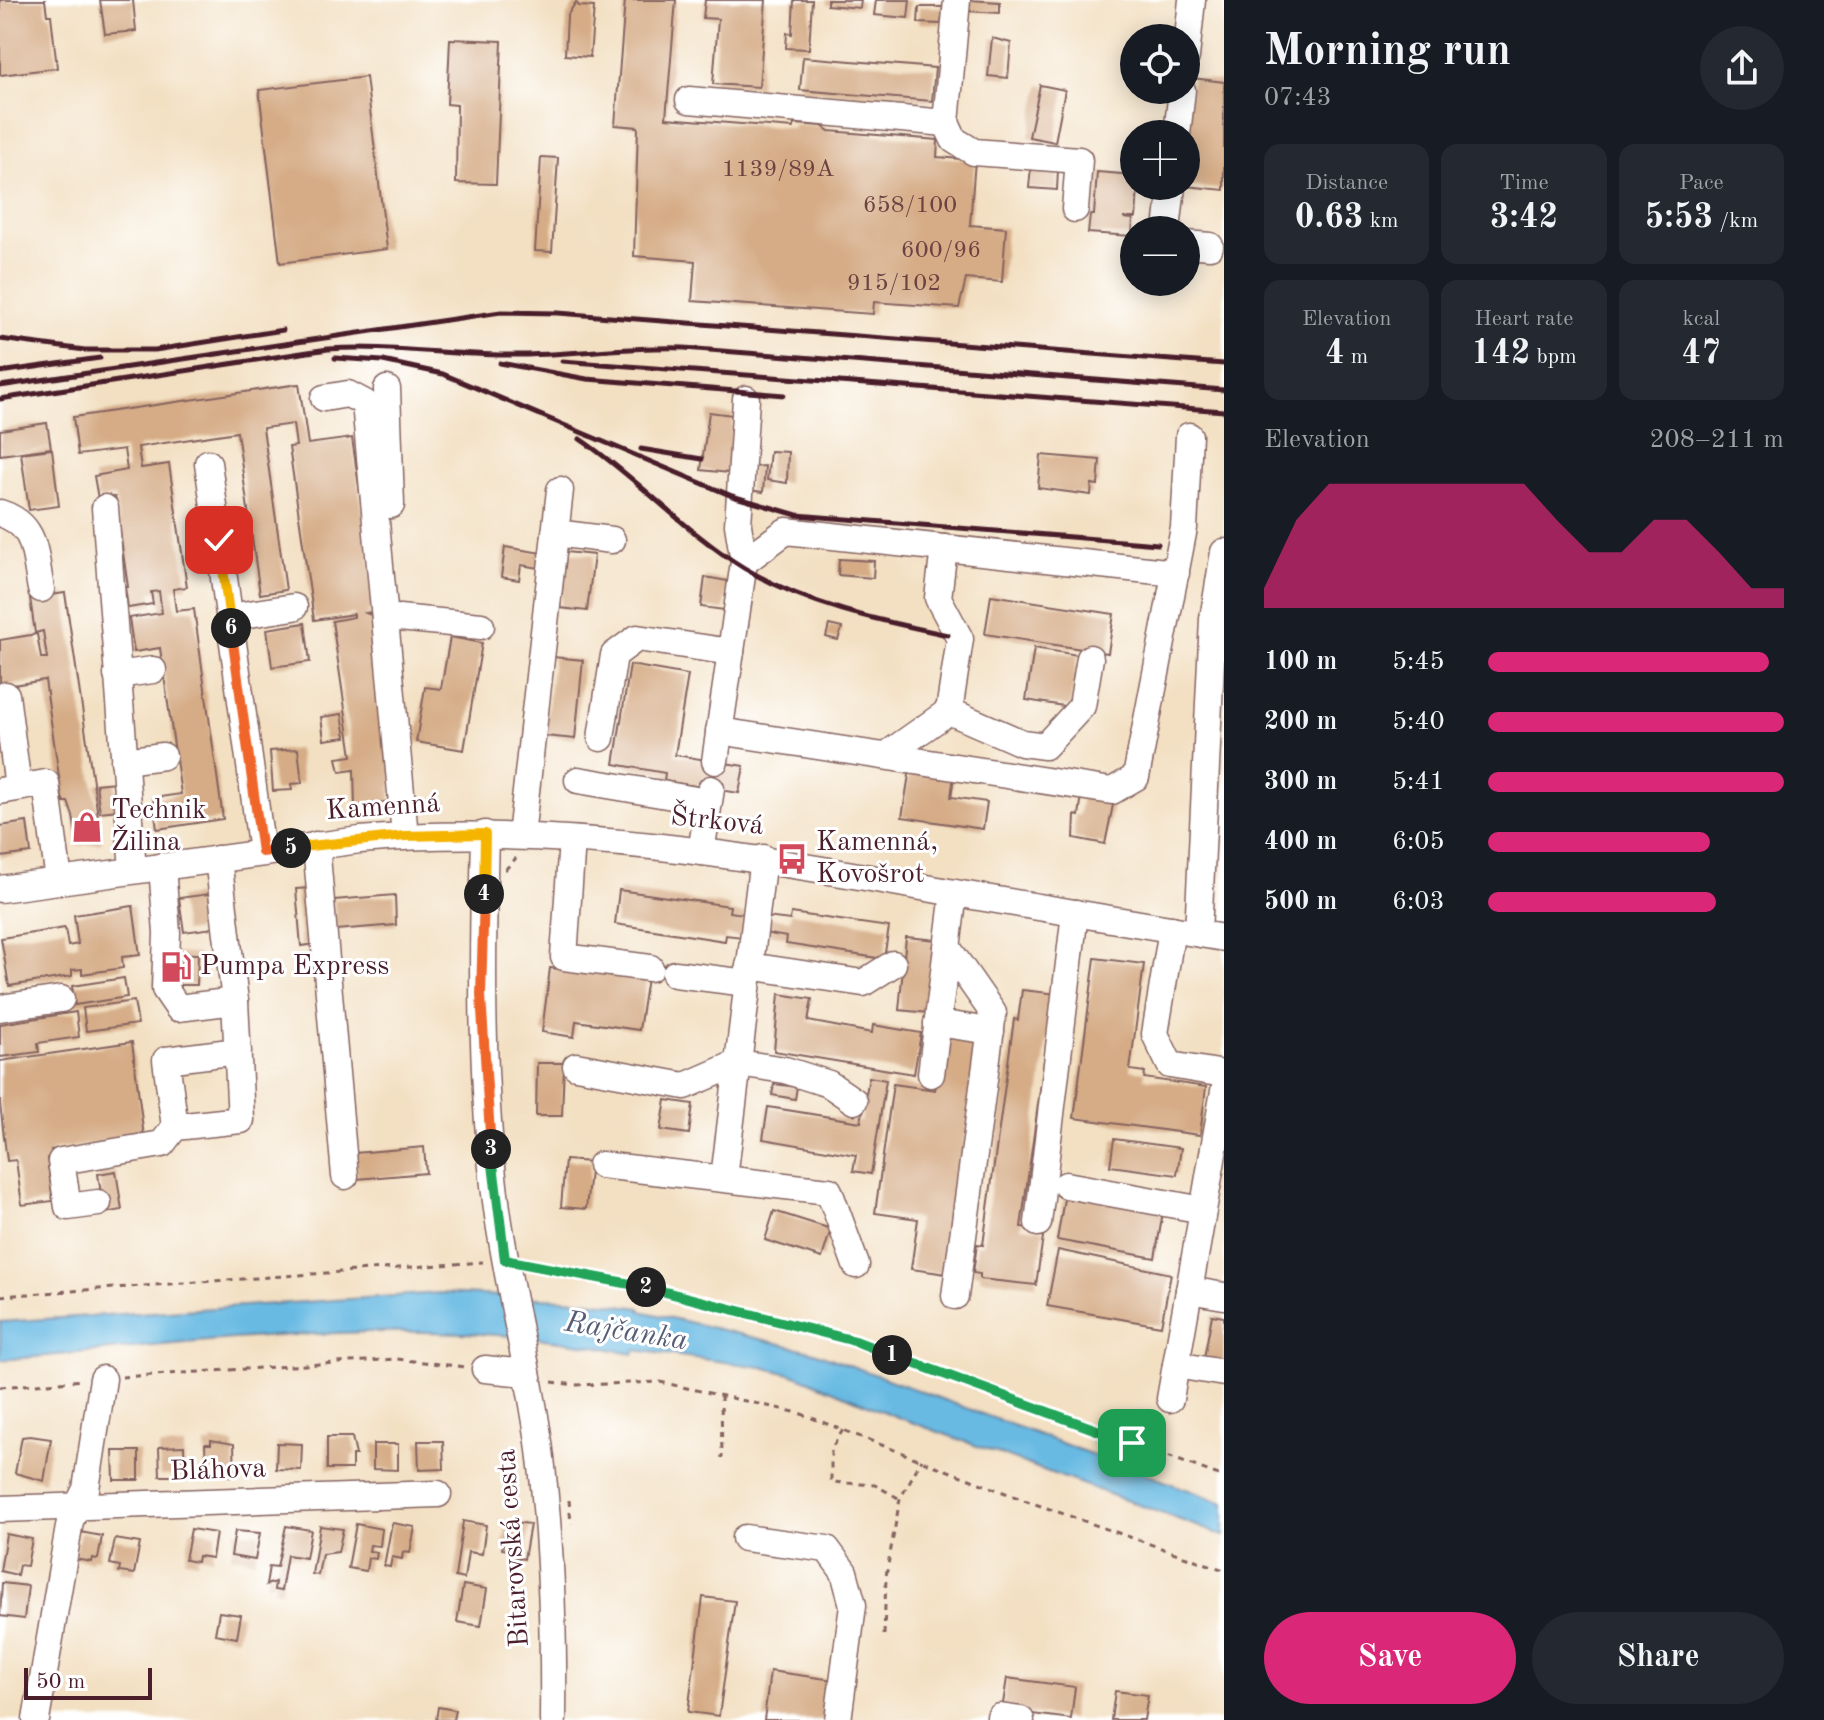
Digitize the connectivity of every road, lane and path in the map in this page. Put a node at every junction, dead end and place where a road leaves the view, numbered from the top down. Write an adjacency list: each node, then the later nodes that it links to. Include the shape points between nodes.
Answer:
1 (957, 0): 5 (street)
2 (1192, 0): 3 (street)
3 (1189, 24)
4 (689, 100): 5 (street)
5 (946, 123): 6 (street, via 954,140 974,152 1079,160)
6 (1075, 209)
7 (387, 389): 24 (street)
8 (324, 398): 41 (street, via 348,394 365,403)
9 (746, 399): 19 (street, via 738,525)
10 (1189, 436): 20 (street)
11 (208, 463): 23 (street)
12 (560, 490): 15 (street)
13 (105, 508): 29 (street)
14 (0, 513): 21 (street, via 18,519 29,531)
15 (555, 533): 16 (street); 42 (street)
16 (612, 540)
17 (944, 548): 19 (street, via 786,531); 20 (street); 31 (street, via 938,598 960,639)
18 (1224, 552): 55 (street, via 1213,619)
19 (744, 562): 26 (street)
20 (1176, 573): 35 (street, via 1136,777 1112,791)
21 (41, 589)
22 (294, 607): 23 (street)
23 (230, 617): 45 (street)
24 (399, 618): 25 (street); 41 (street)
25 (481, 626)
26 (731, 652): 32 (street); 33 (street, via 637,638 614,655)
27 (1090, 658): 31 (street, via 1082,706 1045,746 1022,743)
28 (153, 670): 29 (street)
29 (117, 675): 36 (street)
30 (6, 695): 39 (street)
31 (949, 711): 35 (street)
32 (719, 731): 35 (street); 37 (street)
33 (601, 738)
34 (163, 756): 36 (street)
35 (885, 756)
36 (124, 761): 50 (street)
37 (715, 761)
38 (578, 780): 46 (street, via 710,795)
39 (9, 789): 51 (street, via 46,783)
40 (485, 834): 41 (street, Kamenná); 42 (street, Štrková); 81 (street, Bitarovská cesta, via 481,995 491,1156)
41 (412, 836): 44 (street, Kamenná)
42 (521, 836): 43 (street, Štrková)
43 (572, 840): 46 (street, Štrková); 59 (street, via 564,957 662,971)
44 (316, 845): 45 (street, Kamenná); 74 (street)
45 (262, 852): 48 (street, Kamenná)
46 (701, 852): 47 (street, Štrková)
47 (763, 858): 53 (street, Štrková); 59 (street)
48 (218, 859): 49 (street, Kamenná); 61 (street)
49 (162, 866): 50 (street, Kamenná); 61 (street, via 165,989 178,1008)
50 (133, 870): 51 (street, Kamenná)
51 (59, 881): 52 (street, Kamenná)
52 (0, 889)
53 (954, 893): 54 (street, Štrková); 57 (street)
54 (1075, 913): 55 (street, Štrková); 79 (street)
55 (1185, 931): 56 (street, Štrková); 69 (street, via 1155,1034 1170,1065)
56 (1224, 938)
57 (947, 947): 63 (street); 64 (street, via 993,1013)
58 (893, 964): 59 (street, via 863,983)
59 (748, 975): 66 (street)
60 (61, 999): 62 (street)
61 (235, 1001): 65 (street)
62 (0, 1008)
63 (937, 1023): 64 (street); 68 (street)
64 (991, 1031): 84 (street)
65 (238, 1051): 72 (street, via 241,1120); 72 (street, via 166,1060)
66 (738, 1063): 67 (street, via 685,1086); 71 (street, via 829,1084); 75 (street)
67 (576, 1066)
68 (931, 1074)
69 (1224, 1074)
70 (1224, 1091): 77 (street)
71 (854, 1101)
72 (175, 1127): 78 (street, via 162,1144 61,1161 68,1207)
73 (601, 1165): 75 (street)
74 (345, 1176)
75 (724, 1178): 80 (street, via 829,1191)
76 (1066, 1185): 77 (street)
77 (1212, 1197): 82 (street)
78 (98, 1203)
79 (1038, 1223)
80 (856, 1265)
81 (506, 1266): 83 (path); 86 (street, Bitarovská cesta); 97 (path, via 615,1279 855,1341)
82 (1189, 1290): 85 (street); 87 (street)
83 (0, 1296)
84 (955, 1296)
85 (1224, 1296)
86 (525, 1365): 88 (street); 92 (path, via 557,1383 660,1382); 106 (street, Bitarovská cesta, via 552,1584)
87 (1176, 1365): 89 (street); 93 (street)
88 (485, 1369): 90 (path, via 397,1359)
89 (1224, 1373)
90 (103, 1379): 91 (path); 100 (street, via 86,1489)
91 (0, 1387)
92 (721, 1395): 94 (path, via 799,1413); 95 (path)
93 (1170, 1399)
94 (844, 1430): 96 (path); 99 (path, via 831,1449 831,1482 875,1485)
95 (722, 1458)
96 (922, 1459): 99 (path); 103 (path)
97 (1224, 1477)
98 (438, 1494): 100 (street, Bláhova)
99 (900, 1499): 104 (path, via 886,1576)
100 (76, 1507): 101 (street, Bláhova); 105 (street)
101 (0, 1509)
102 (745, 1538): 107 (street, via 827,1549 844,1572 853,1605)
103 (1224, 1570)
104 (884, 1635)
105 (36, 1720)
106 (553, 1720)
107 (838, 1720)

